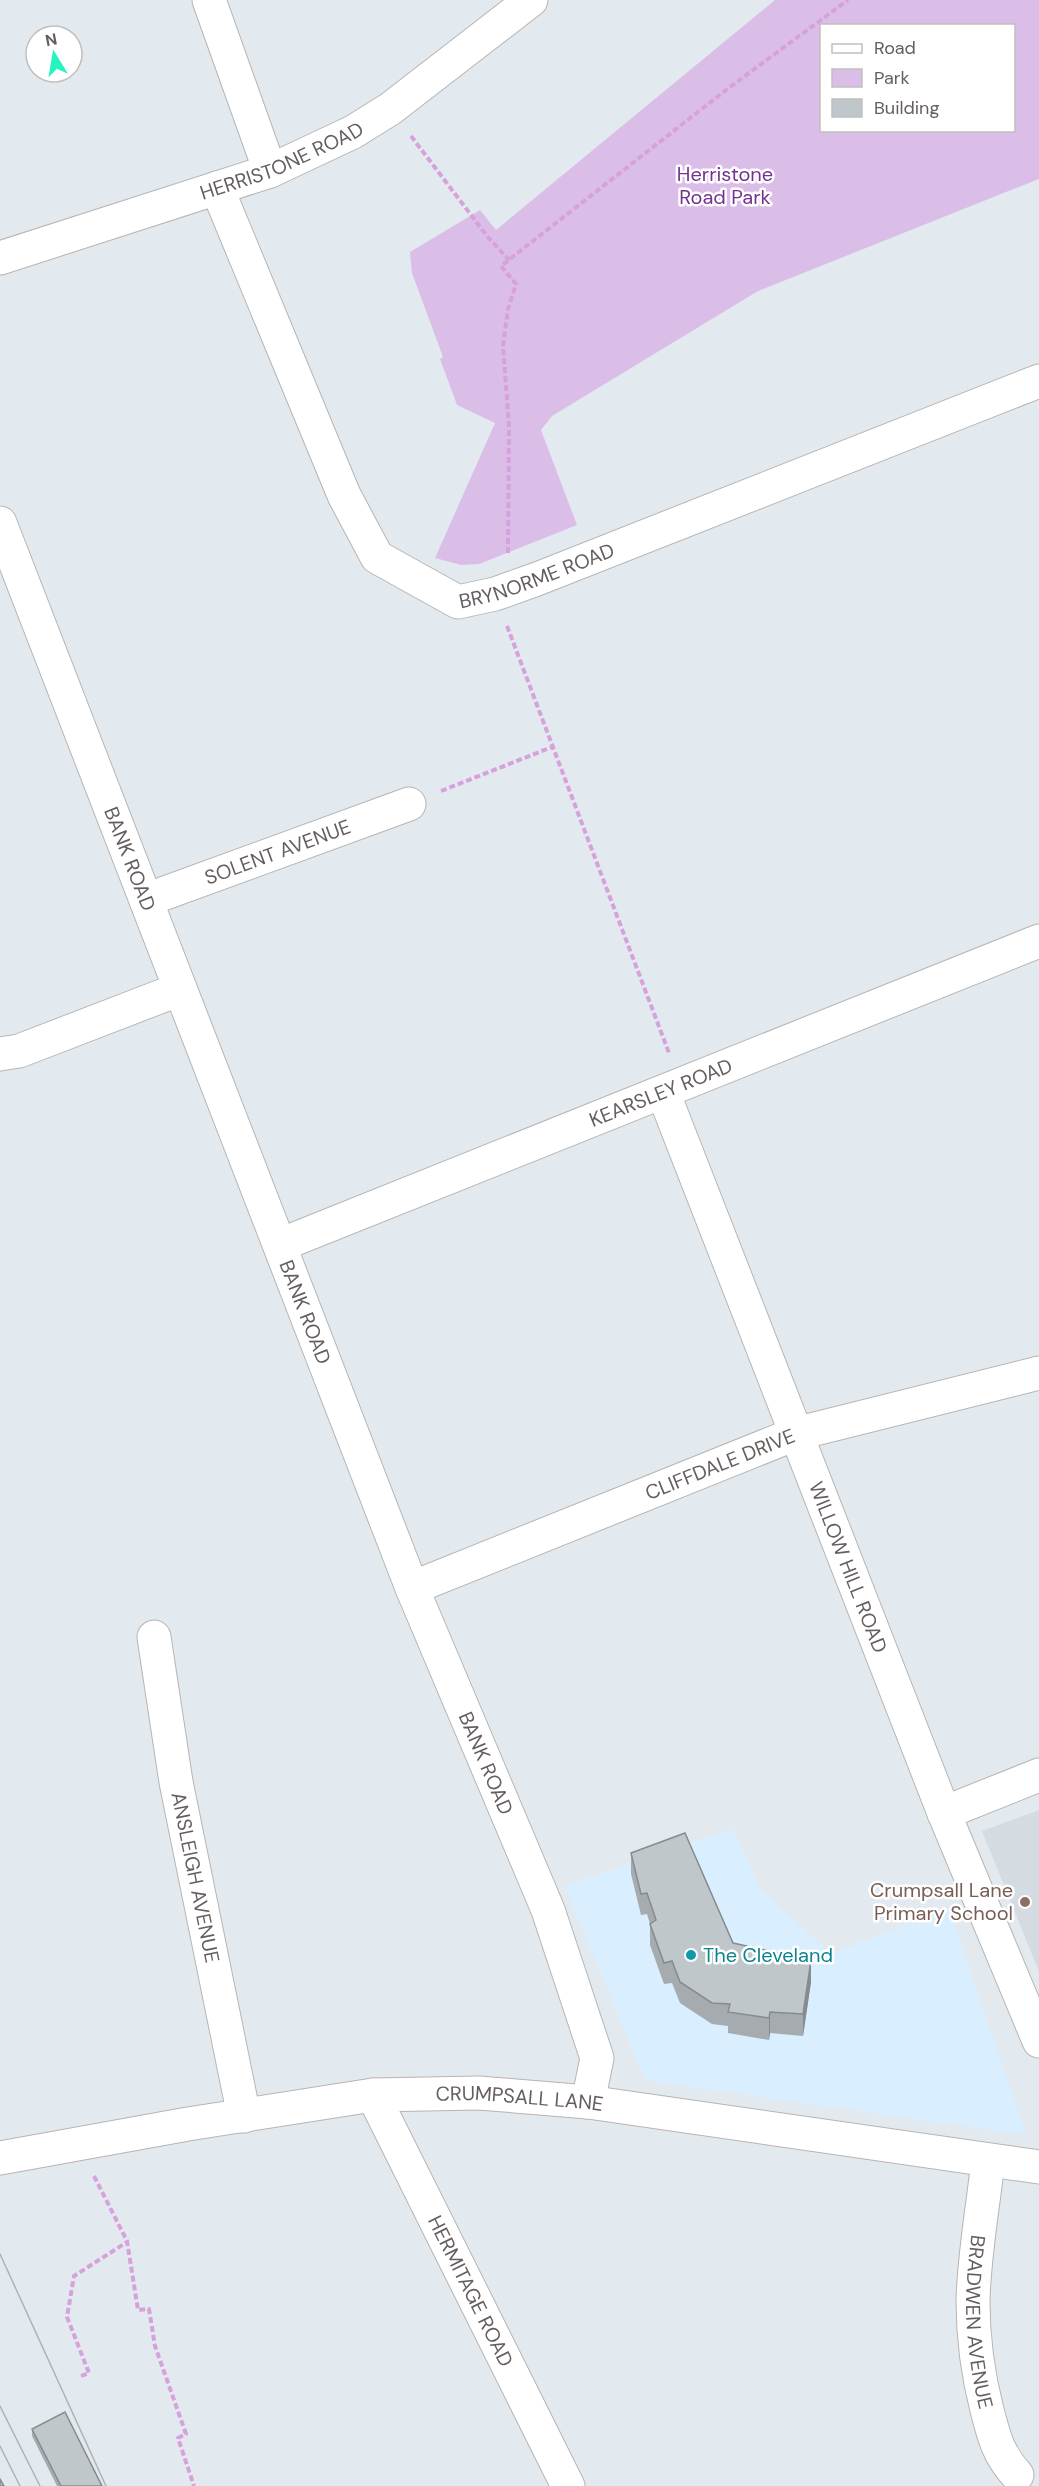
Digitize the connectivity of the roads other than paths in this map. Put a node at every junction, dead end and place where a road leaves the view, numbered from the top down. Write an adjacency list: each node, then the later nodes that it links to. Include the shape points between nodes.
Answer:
1 (209, 0): 3 (street)
2 (531, 0): 3 (street, HERRISTONE ROAD, via 390,109 353,132)
3 (270, 171): 4 (street, HERRISTONE ROAD)
4 (217, 188): 5 (street, HERRISTONE ROAD); 6 (street, BRYNORME ROAD, via 344,495 377,557 458,602 495,594)
5 (0, 258)
6 (1039, 381)
7 (0, 523): 9 (street, BANK ROAD)
8 (409, 804): 9 (street, SOLENT AVENUE)
9 (146, 900): 11 (street, BANK ROAD)
10 (1039, 941): 13 (street, KEARSLEY ROAD)
11 (180, 988): 12 (street, via 19,1051); 14 (street, BANK ROAD)
12 (0, 1054)
13 (672, 1088): 14 (street, KEARSLEY ROAD); 16 (street, WILLOW HILL ROAD)
14 (280, 1245): 17 (street, BANK ROAD)
15 (1039, 1373): 16 (street, CLIFFDALE DRIVE)
16 (795, 1434): 17 (street, CLIFFDALE DRIVE); 20 (street, WILLOW HILL ROAD)
17 (412, 1588): 23 (street, BANK ROAD, via 548,1910 597,2058)
18 (154, 1637): 24 (street, ANSLEIGH AVENUE, via 176,1782)
19 (1039, 1775): 20 (street)
20 (944, 1813): 21 (street, WILLOW HILL ROAD)
21 (1039, 2041)
22 (373, 2095): 23 (street, CRUMPSALL LANE, via 479,2093); 24 (street, CRUMPSALL LANE); 29 (street, HERMITAGE ROAD)
23 (588, 2102): 26 (street, CRUMPSALL LANE)
24 (243, 2116): 25 (street, CRUMPSALL LANE)
25 (7, 2158)
26 (988, 2161): 27 (street, CRUMPSALL LANE); 28 (street, BRADWEN AVENUE, via 973,2301 975,2340 996,2445)
27 (1039, 2167)
28 (1017, 2475)
29 (568, 2486)

